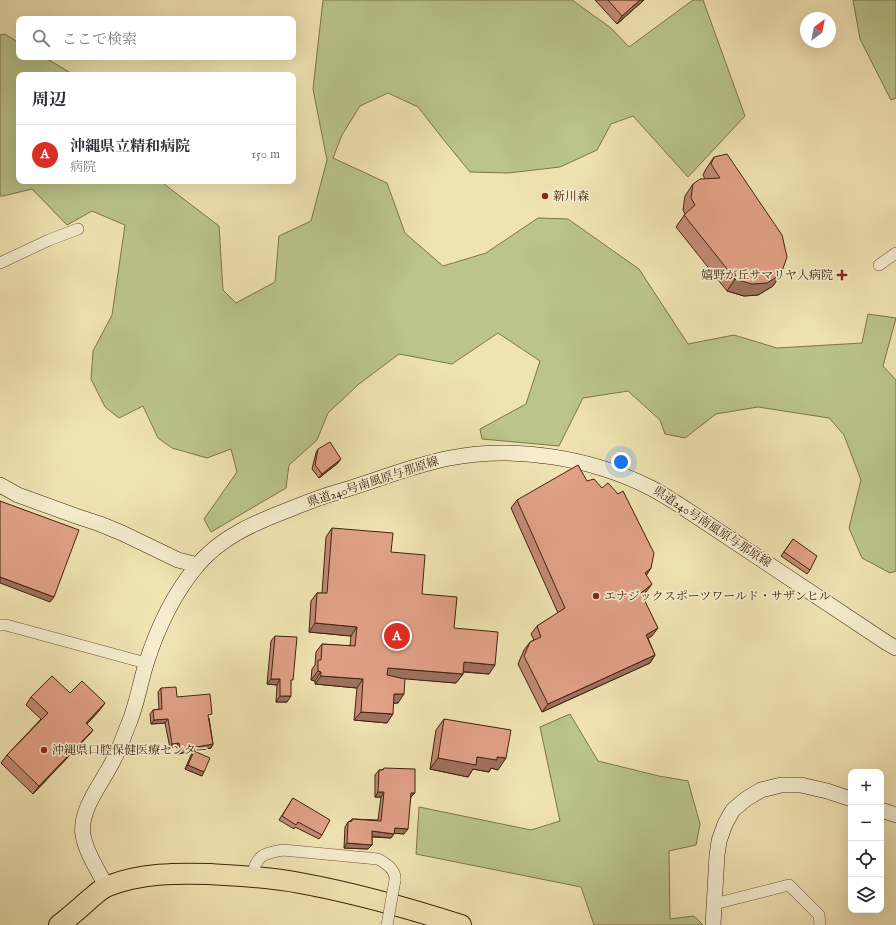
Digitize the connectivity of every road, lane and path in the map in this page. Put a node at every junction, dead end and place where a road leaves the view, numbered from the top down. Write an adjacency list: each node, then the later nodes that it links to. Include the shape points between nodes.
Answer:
1 (78, 230): 3 (street, via 49,240)
2 (896, 253): 4 (street)
3 (0, 263)
4 (879, 265)
5 (0, 485): 6 (main road, via 18,495 122,533 178,560)
6 (198, 565): 8 (main road, 県道240号南風原与那原線, via 217,546 252,524 296,506 403,470 471,455 517,453 545,456 583,463 616,473 650,488 702,519); 9 (main road, 県道240号南風原与那原線, via 182,585 163,618)
7 (0, 625): 9 (street)
8 (896, 648)
9 (146, 663): 14 (main road, 県道240号南風原与那原線, via 131,719 115,758 89,803 82,822 84,841)
10 (848, 798): 15 (main road, via 801,785 781,785 761,790 746,799 733,810 721,836 717,855)
11 (884, 811): 12 (main road)
12 (896, 815)
13 (252, 876): 14 (highway, via 157,875 137,877); 17 (street, bridge, via 259,858 269,852 283,850 378,859 390,866 396,876); 18 (highway, via 354,895)
14 (106, 886): 16 (highway)
15 (714, 904): 19 (main road); 20 (street, via 789,885 818,915)
16 (59, 925)
17 (387, 925)
18 (461, 925)
19 (713, 925)
20 (820, 925)

